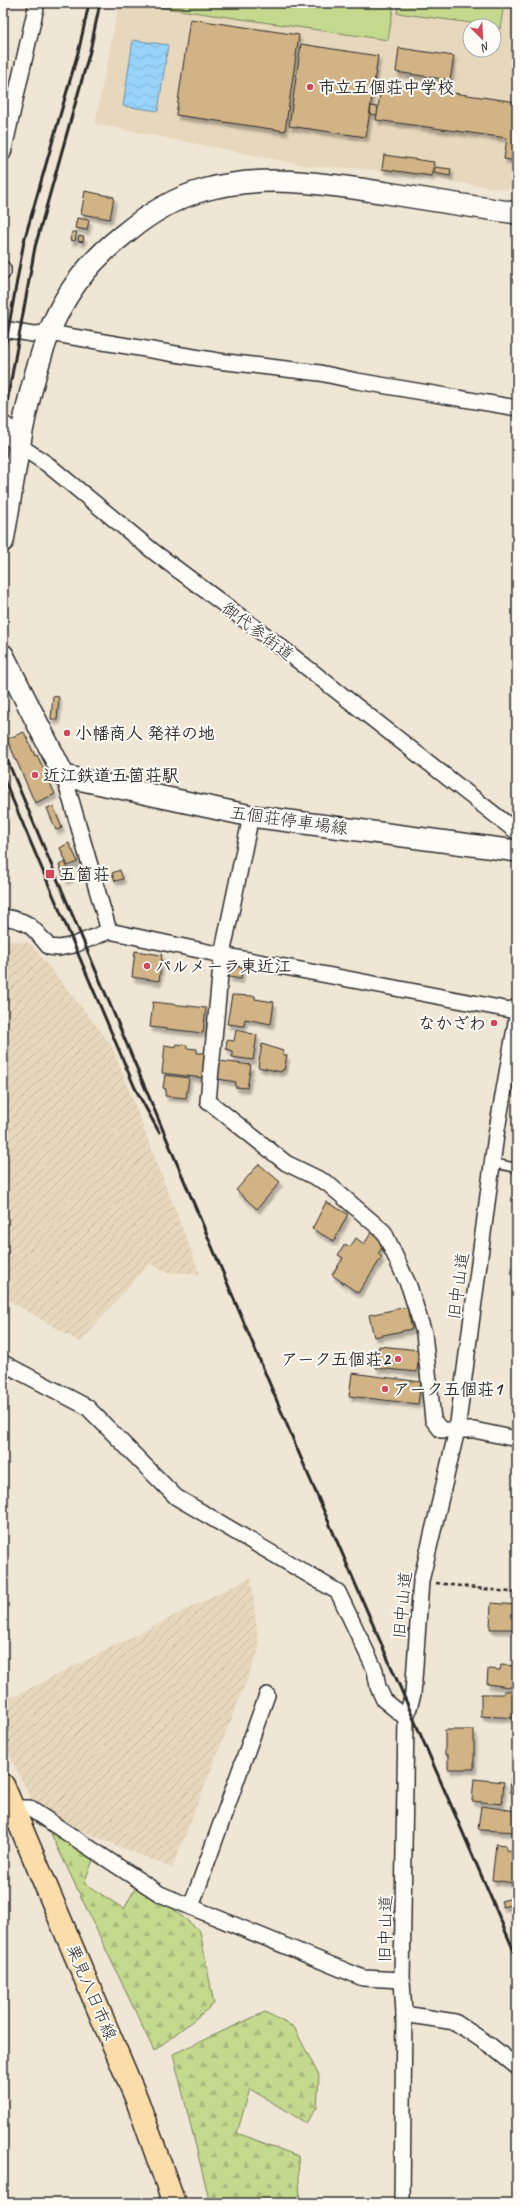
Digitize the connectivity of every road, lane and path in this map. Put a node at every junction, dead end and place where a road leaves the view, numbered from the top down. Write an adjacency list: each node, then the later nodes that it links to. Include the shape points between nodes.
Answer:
1 (37, 3): 2 (street)
2 (3, 153)
3 (517, 213): 5 (street, via 328,184 243,182 204,190 154,212 103,250 79,278)
4 (3, 329): 5 (street, via 33,334)
5 (49, 333): 6 (street, via 218,361 320,373); 8 (street, via 33,382)
6 (517, 408)
7 (3, 427): 8 (street, 御代参街道, via 11,432)
8 (20, 446): 9 (street); 13 (street, 御代参街道, via 47,464 154,552 273,641)
9 (3, 541)
10 (3, 655): 11 (street)
11 (64, 776): 12 (street, 五個荘停車場線); 16 (street)
12 (251, 816): 14 (street, 五個荘停車場線); 17 (street)
13 (517, 832)
14 (517, 851)
15 (3, 917): 16 (street, via 19,919 33,926 49,947 74,945)
16 (109, 931): 17 (street)
17 (222, 956): 18 (street, via 510,1010); 23 (street, via 208,1101 286,1163 327,1183 384,1232 410,1286 424,1333 434,1420 441,1430)
18 (517, 1007)
19 (517, 1017): 20 (street, 旧中山道)
20 (493, 1163): 21 (lane); 23 (street, 旧中山道)
21 (517, 1168)
22 (3, 1363): 28 (street, via 87,1407 176,1498 338,1592 375,1670 378,1687 384,1700)
23 (457, 1430): 24 (street, via 474,1430); 25 (street, 旧中山道)
24 (517, 1439)
25 (421, 1581): 26 (path); 28 (street, 旧中山道, via 413,1694)
26 (517, 1592)
27 (267, 1695): 31 (street)
28 (406, 1718): 32 (street, 旧中山道)
29 (3, 1785): 30 (main road, 栗見八日市線)
30 (14, 1808): 31 (street, via 28,1808 160,1894); 35 (main road, 栗見八日市線, via 137,2100)
31 (191, 1907): 32 (street, via 364,1978)
32 (402, 1980): 33 (street, 旧中山道)
33 (404, 2014): 34 (street, via 455,2022); 36 (street, 旧中山道)
34 (517, 2067)
35 (174, 2203)
36 (402, 2203)

